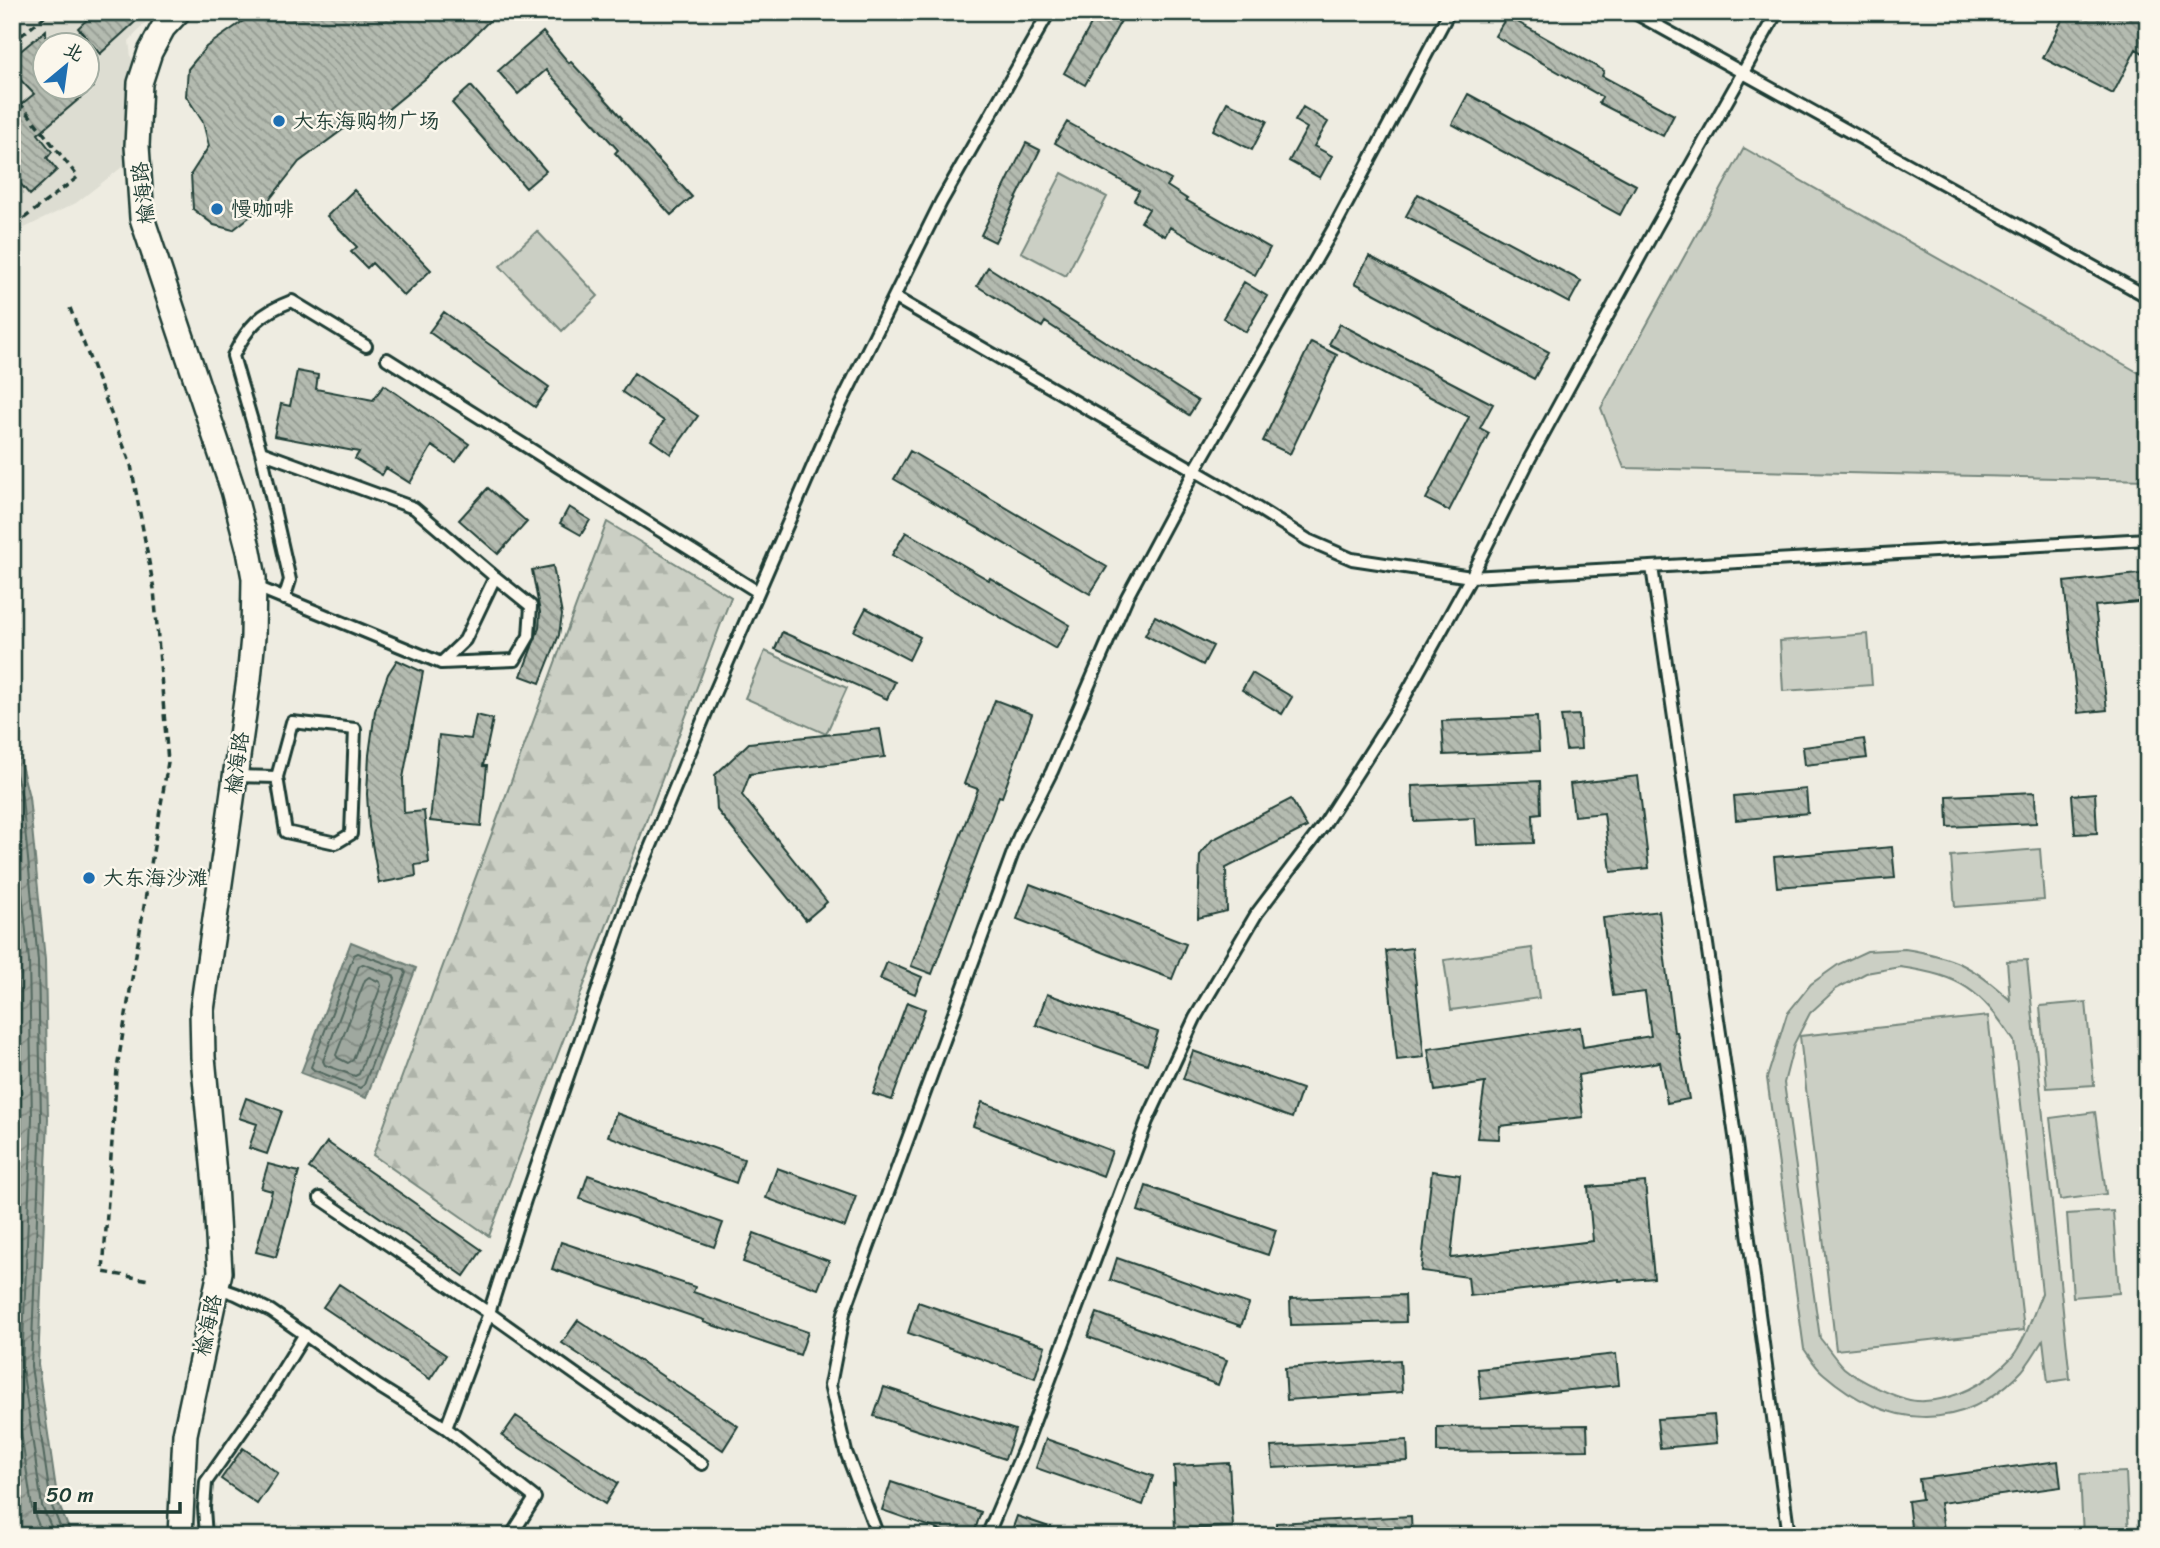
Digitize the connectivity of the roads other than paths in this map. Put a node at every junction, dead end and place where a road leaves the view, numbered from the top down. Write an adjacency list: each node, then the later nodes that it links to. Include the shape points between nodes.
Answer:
1 (177, 12): 17 (street, 榆海路, via 150,52 141,83 137,146 142,218 233,490 250,551)
2 (1049, 12): 7 (lane, via 941,202)
3 (1449, 12): 12 (lane, via 1335,226)
4 (1633, 12): 6 (lane)
5 (1777, 12): 6 (lane)
6 (1744, 74): 8 (lane); 16 (lane, via 1530,458)
7 (894, 297): 12 (lane); 18 (lane, via 831,424)
8 (2148, 297)
9 (366, 346): 11 (lane, via 292,301 256,320 233,356)
10 (387, 359): 18 (lane)
11 (261, 452): 15 (lane, via 414,508); 19 (lane, via 290,580)
12 (1195, 471): 16 (lane, via 1308,540 1352,559); 32 (lane, via 1127,597 1019,836 844,1313 830,1385 846,1452)
13 (2148, 539): 14 (lane)
14 (1652, 567): 16 (lane); 34 (lane)
15 (495, 577): 20 (lane, via 465,640); 20 (lane, via 531,606 529,636 515,660)
16 (1471, 577): 33 (lane, via 1399,707 1323,826 1257,913 1195,1018 1147,1121)
17 (254, 586): 19 (lane); 21 (street, 榆海路, via 251,658)
18 (758, 592): 25 (lane, via 631,894)
19 (284, 599): 20 (lane)
20 (441, 663)
21 (236, 776): 22 (lane); 24 (street, 榆海路, via 202,1010 220,1272)
22 (276, 776): 22 (lane, via 286,832 336,843 351,834 355,729 292,722)
23 (320, 1198): 25 (lane)
24 (216, 1287): 26 (lane, via 271,1311); 29 (street, 榆海路, via 186,1434)
25 (489, 1313): 27 (lane); 28 (lane)
26 (305, 1334): 27 (lane); 30 (lane, via 206,1482)
27 (446, 1428): 31 (lane, via 535,1498)
28 (702, 1464)
29 (180, 1536)
30 (206, 1536)
31 (511, 1536)
32 (878, 1536)
33 (987, 1536)
34 (1790, 1536)

